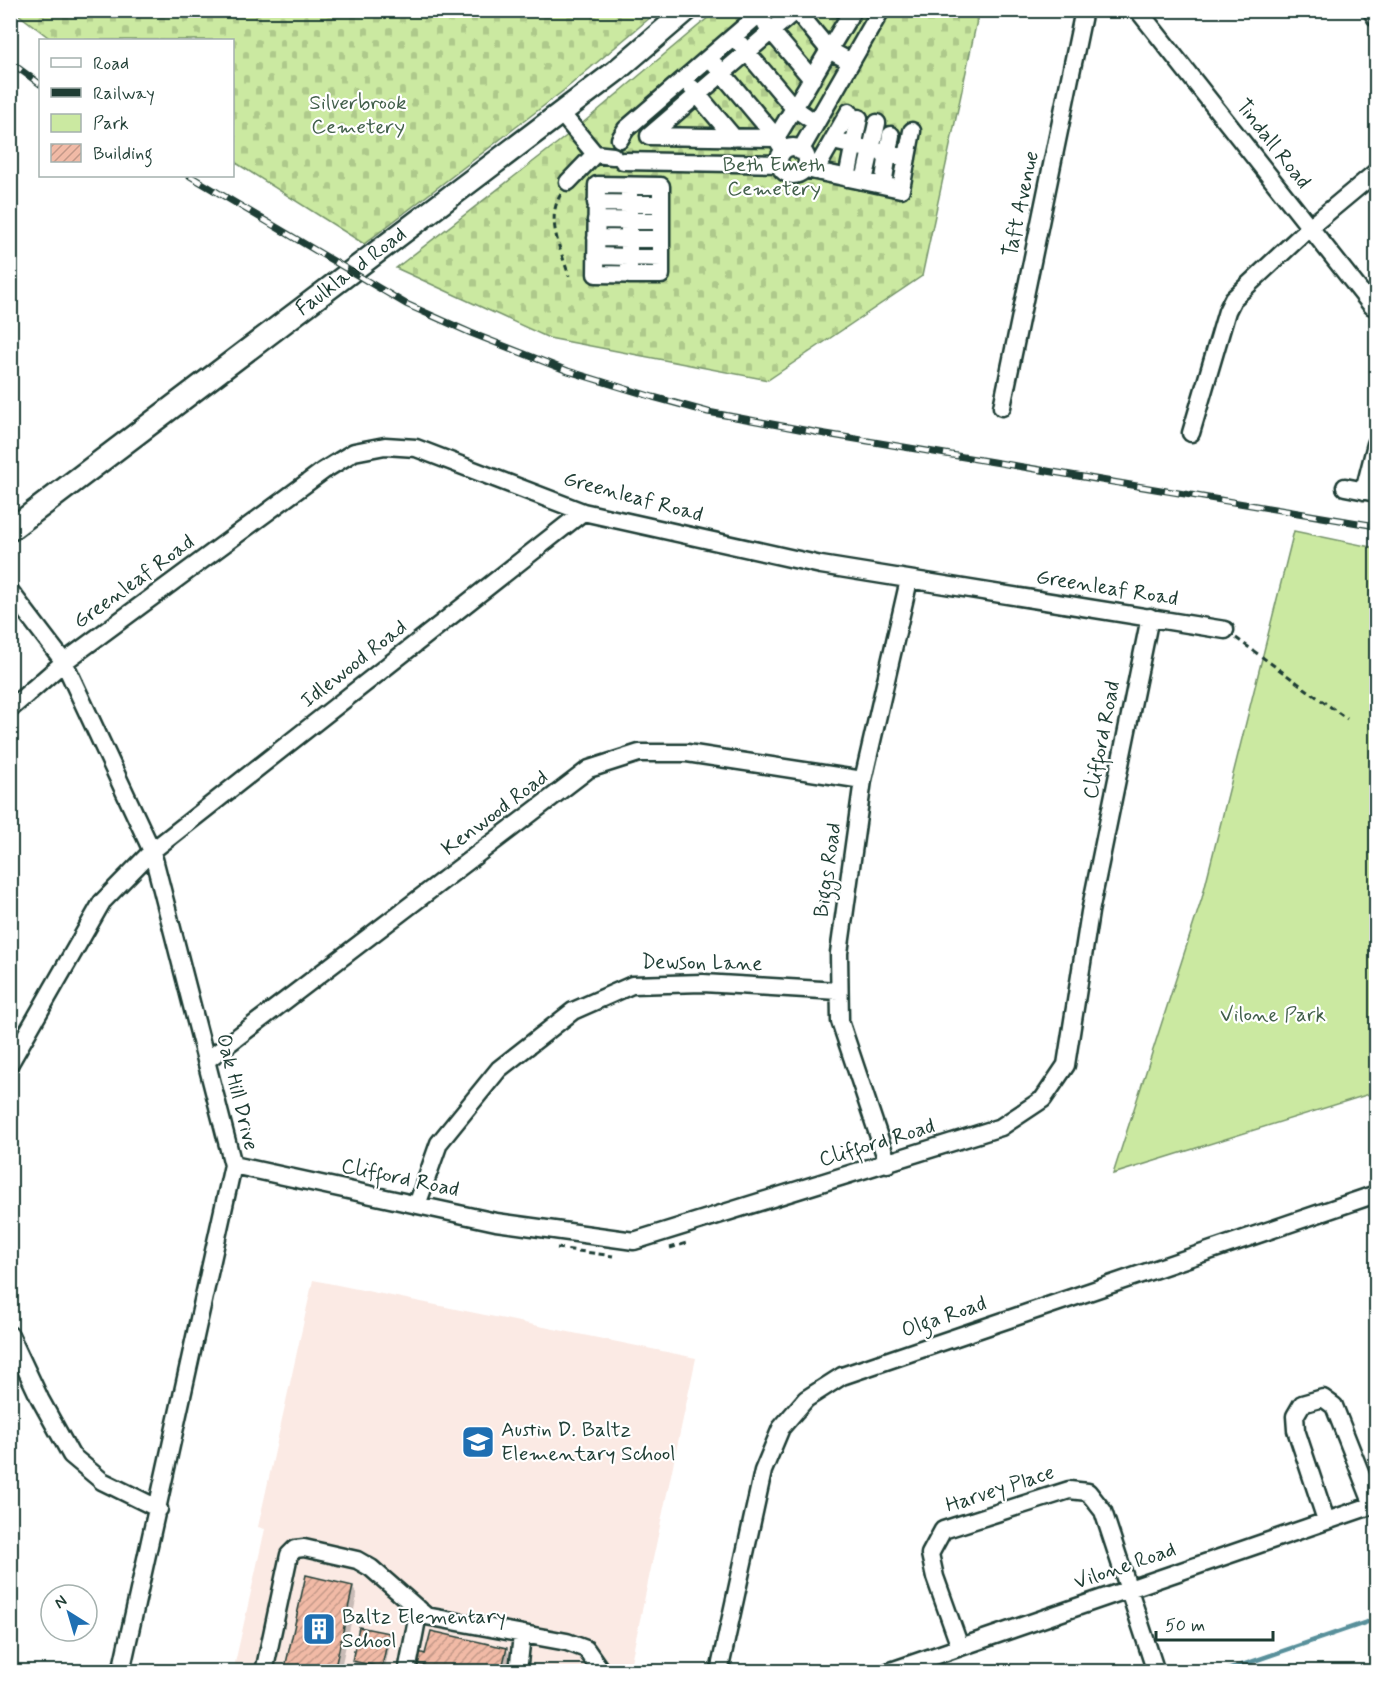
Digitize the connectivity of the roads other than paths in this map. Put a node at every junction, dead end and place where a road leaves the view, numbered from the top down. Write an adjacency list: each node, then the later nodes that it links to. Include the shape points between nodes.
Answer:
1 (687, 10): 22 (main road, Faulkland Road)
2 (881, 10): 15 (street)
3 (1084, 10): 59 (street, Taft Avenue)
4 (1138, 10): 50 (street, Tindall Road)
5 (1371, 10): 9 (street)
6 (796, 11): 10 (street); 12 (street)
7 (761, 13): 10 (street); 11 (street)
8 (846, 14): 12 (street)
9 (1377, 18)
10 (772, 32): 13 (street); 18 (street)
11 (734, 37): 13 (street); 14 (street)
12 (830, 50): 15 (street); 18 (street)
13 (747, 53): 16 (street); 21 (street)
14 (709, 58): 16 (street); 17 (street)
15 (851, 62): 24 (street)
16 (722, 74): 19 (street); 33 (street)
17 (685, 79): 19 (street); 20 (street)
18 (812, 79): 21 (street)
19 (698, 95): 23 (street); 29 (street)
20 (660, 100): 23 (street); 37 (street, via 610,144)
21 (794, 108): 24 (street); 33 (street)
22 (561, 113): 34 (street); 65 (main road, Faulkland Road)
23 (673, 116): 28 (street); 28 (street, via 649,136)
24 (816, 123): 33 (street)
25 (877, 123): 32 (street)
26 (912, 131): 36 (street)
27 (891, 135): 35 (street)
28 (691, 137): 29 (street)
29 (734, 138): 33 (street)
30 (832, 141): 31 (street); 31 (street, via 854,115); 39 (street)
31 (853, 146): 32 (street); 41 (street)
32 (871, 150): 35 (street); 42 (street)
33 (785, 151): 38 (street); 39 (street, via 804,157); 39 (street, via 785,172)
34 (595, 154): 37 (street); 43 (street)
35 (888, 154): 36 (street); 44 (street)
36 (907, 158): 44 (street, via 901,189)
37 (618, 159): 38 (street)
38 (640, 161): 45 (street)
39 (805, 172): 41 (street); 46 (street)
40 (1377, 172): 50 (street)
41 (847, 178): 42 (street)
42 (864, 181): 44 (street)
43 (568, 182)
44 (883, 185)
45 (635, 186): 47 (street, via 597,185); 48 (street); 49 (street, via 661,186)
46 (805, 190)
47 (596, 212): 48 (street); 51 (street)
48 (629, 212): 49 (street); 52 (street)
49 (661, 213): 53 (street)
50 (1310, 227): 58 (street, Tindall Road); 60 (street, via 1233,299)
51 (596, 238): 52 (street); 54 (street)
52 (629, 238): 53 (street); 55 (street)
53 (661, 239): 56 (street)
54 (596, 256): 55 (street); 57 (street, via 596,274)
55 (629, 257): 56 (street); 57 (street)
56 (661, 258): 57 (street, via 661,275)
57 (629, 275)
58 (1372, 306)
59 (1002, 407)
60 (1191, 433)
61 (1377, 444): 63 (street)
62 (1345, 487): 63 (street)
63 (1370, 492)
64 (583, 512): 66 (street, Greenleaf Road, via 821,565); 70 (street, Greenleaf Road, via 416,448 385,446 354,452 322,471); 73 (street, Idlewood Road)
65 (10, 530)
66 (909, 580): 68 (street, Greenleaf Road); 72 (street, Biggs Road)
67 (10, 591): 70 (street, Oak Hill Drive)
68 (1150, 617): 69 (street, Greenleaf Road); 77 (street, Clifford Road, via 1090,912 1066,1065 1043,1099 1001,1127)
69 (1225, 630)
70 (64, 662): 71 (street, Greenleaf Road); 73 (street, Oak Hill Drive)
71 (10, 709)
72 (863, 780): 74 (street, Biggs Road, via 839,953); 75 (street, Kenwood Road, via 687,753 639,753 588,769)
73 (152, 851): 75 (street, Oak Hill Drive); 76 (street, Idlewood Road, via 102,902)
74 (838, 991): 77 (street, Biggs Road, via 840,1022); 80 (street, Dewson Lane, via 703,982 632,985 573,1011 499,1069 439,1143)
75 (206, 1061): 78 (street, Oak Hill Drive)
76 (10, 1063)
77 (888, 1164): 80 (street, Clifford Road, via 634,1241 496,1222)
78 (233, 1165): 80 (street, Clifford Road); 83 (street, Oak Hill Drive)
79 (1377, 1194): 94 (street, Olga Road, via 842,1376 806,1399 781,1428 763,1471)
80 (417, 1205)
81 (10, 1335): 83 (street, via 71,1455 102,1481)
82 (1375, 1505): 84 (street, Vilone Road); 84 (street, via 1334,1406 1323,1398 1302,1404 1295,1416 1296,1430)
83 (159, 1509): 89 (street, Oak Hill Drive)
84 (1326, 1520): 85 (street, Vilone Road)
85 (1127, 1589): 88 (street, Vilone Road); 88 (street, Harvey Place, via 1103,1511 1088,1492 1069,1490 944,1530 930,1554); 96 (street, Harvey Place)
86 (419, 1609): 87 (street, via 426,1616); 90 (street, via 357,1560 295,1549 290,1555); 91 (street)
87 (522, 1635): 92 (street); 93 (street, via 586,1649)
88 (960, 1647): 95 (street, Vilone Road)
89 (121, 1671)
90 (264, 1671)
91 (407, 1671)
92 (518, 1671)
93 (602, 1671)
94 (719, 1671)
95 (888, 1671)
96 (1156, 1671)

